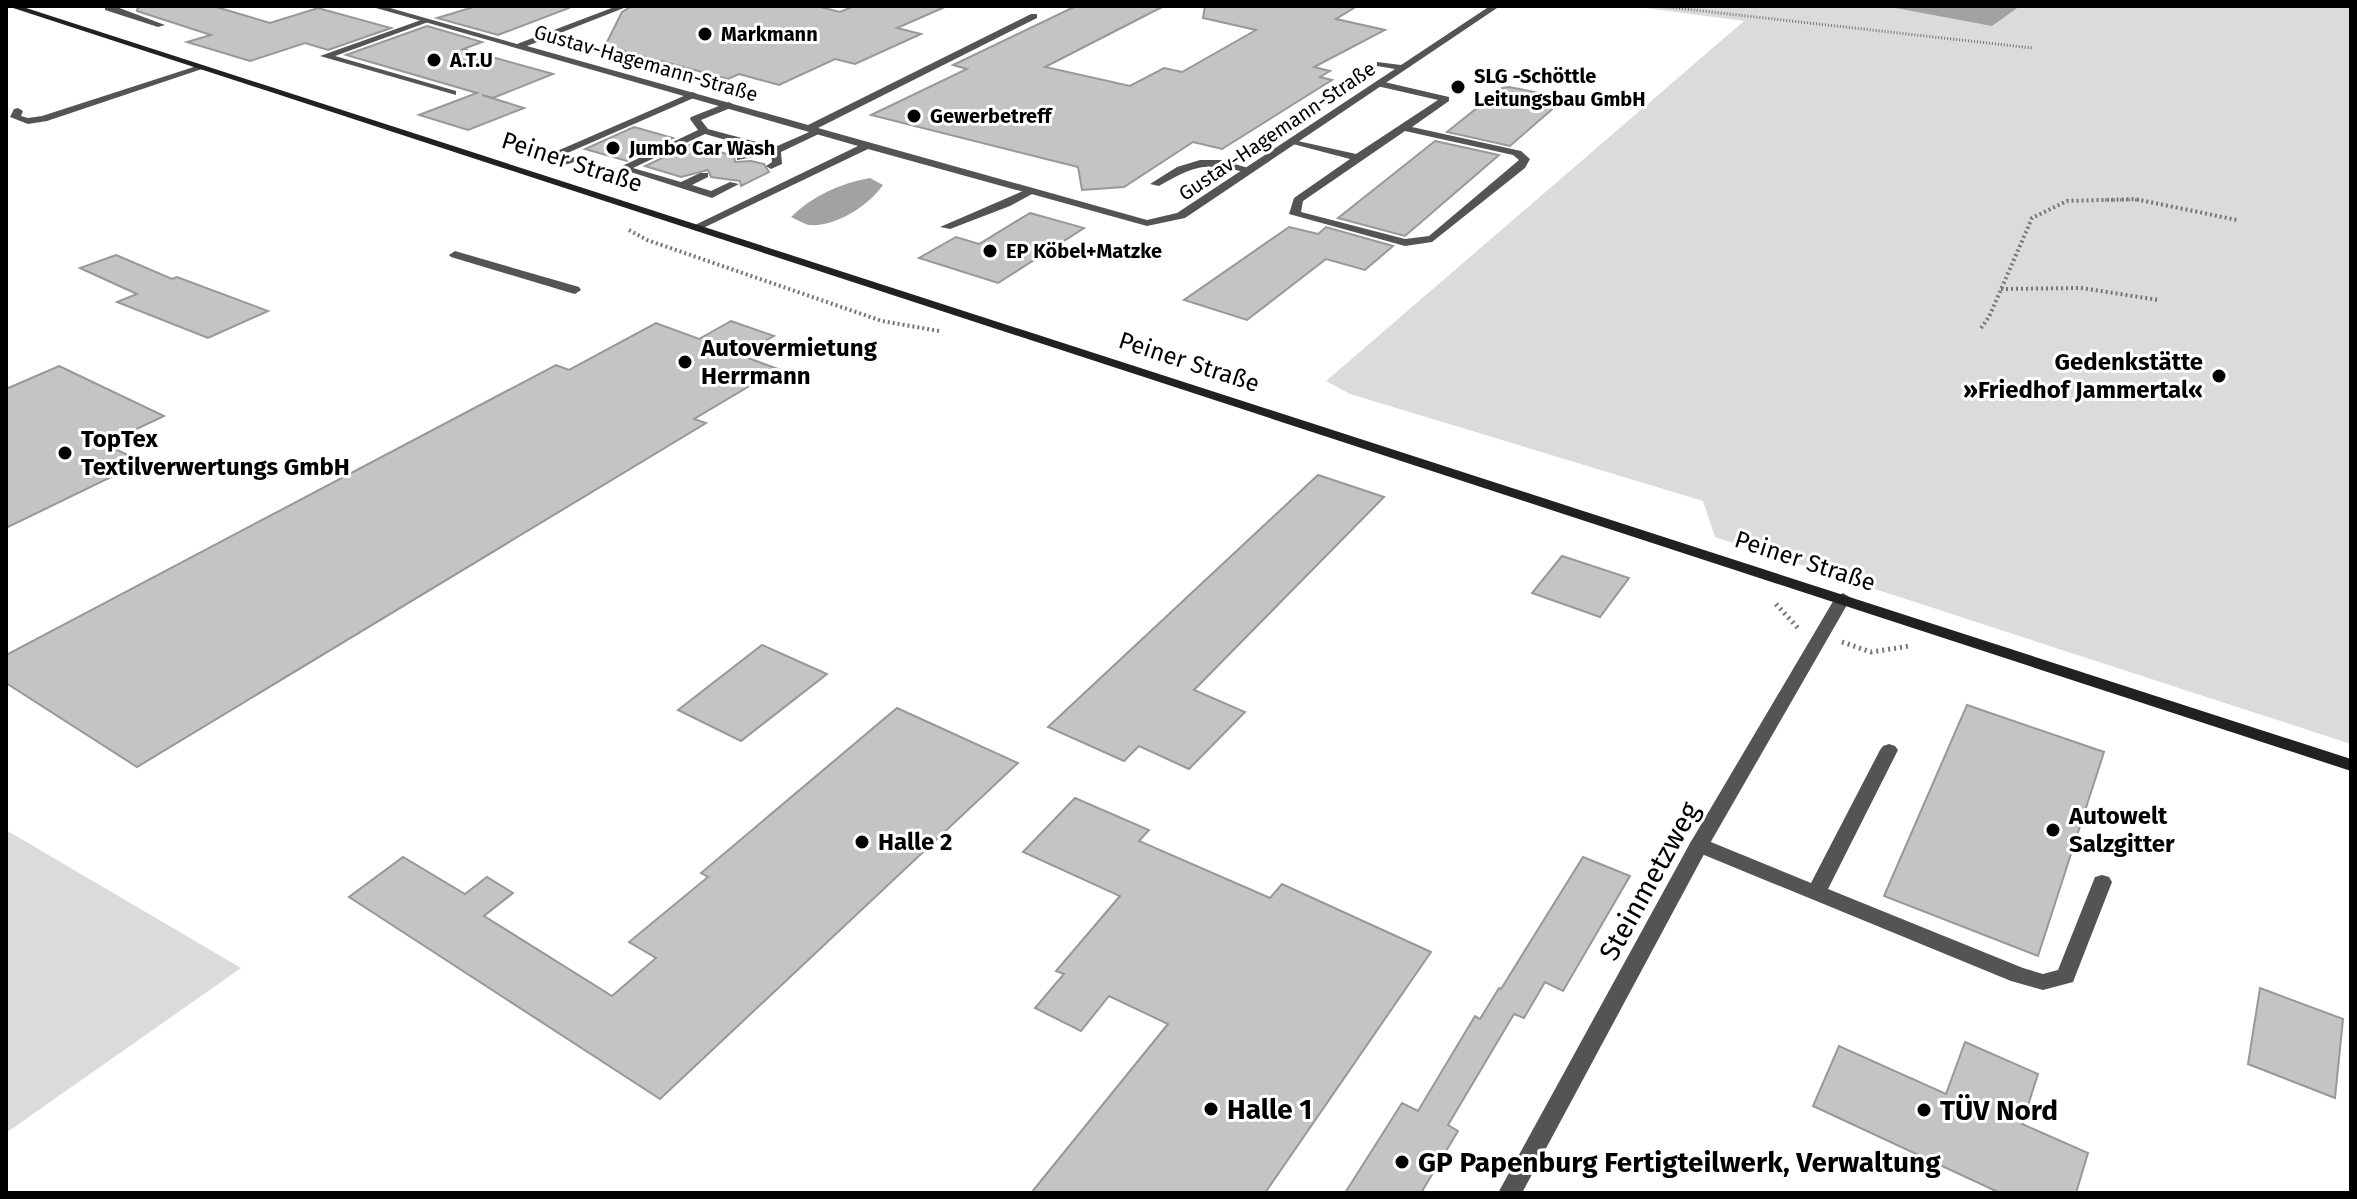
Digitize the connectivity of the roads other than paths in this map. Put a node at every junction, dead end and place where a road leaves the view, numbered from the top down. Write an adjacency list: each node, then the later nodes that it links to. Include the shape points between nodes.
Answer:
1 (11, 6): 11 (main road, Peiner Straße)
2 (110, 6): 8 (street)
3 (373, 6): 7 (street, Gustav-Hagemann-Straße)
4 (625, 6): 9 (street, Gustav-Hagemann-Straße)
5 (1496, 6): 12 (street)
6 (1034, 16): 21 (street)
7 (427, 21): 9 (street, Gustav-Hagemann-Straße); 14 (street, via 325,56)
8 (161, 25)
9 (519, 46): 15 (street, Gustav-Hagemann-Straße)
10 (1380, 64): 12 (street, Gustav-Hagemann-Straße)
11 (203, 67): 17 (street, via 43,119 15,117); 37 (main road, Peiner Straße)
12 (1403, 68): 13 (street, Gustav-Hagemann-Straße)
13 (1380, 84): 20 (street, via 1446,99); 23 (street, Gustav-Hagemann-Straße)
14 (453, 93)
15 (693, 95): 16 (street, Gustav-Hagemann-Straße); 18 (street)
16 (729, 105): 18 (street); 21 (street, Gustav-Hagemann-Straße)
17 (18, 111)
18 (682, 114): 19 (street); 22 (street); 28 (street, via 546,158 563,163)
19 (660, 121)
20 (1404, 128): 27 (street); 27 (street, via 1525,159 1432,239 1405,243 1295,214 1298,200)
21 (815, 129): 24 (street, Gustav-Hagemann-Straße); 25 (street)
22 (704, 131): 25 (street); 34 (street, via 623,168)
23 (1293, 141): 27 (street); 30 (street, Gustav-Hagemann-Straße)
24 (867, 145): 35 (street, Gustav-Hagemann-Straße); 37 (street)
25 (776, 151): 26 (street); 29 (street, via 777,164)
26 (741, 158)
27 (1358, 158)
28 (572, 159)
29 (771, 166)
30 (1250, 170): 33 (street, via 1196,161); 35 (street, Gustav-Hagemann-Straße, via 1181,216 1147,223)
31 (704, 175): 34 (street)
32 (734, 184): 34 (street, via 712,195)
33 (1155, 184)
34 (682, 186)
35 (1030, 191): 36 (street)
36 (946, 227)
37 (697, 228): 40 (main road, Peiner Straße)
38 (455, 255): 39 (street)
39 (575, 290)
40 (1843, 598): 42 (main road, Peiner Straße); 43 (street, Steinmetzweg)
41 (1889, 750): 45 (street)
42 (2351, 765)
43 (1699, 845): 45 (street); 46 (street, Steinmetzweg)
44 (2102, 882): 45 (street, via 2066,976 2043,982)
45 (1816, 893)
46 (1510, 1193)

